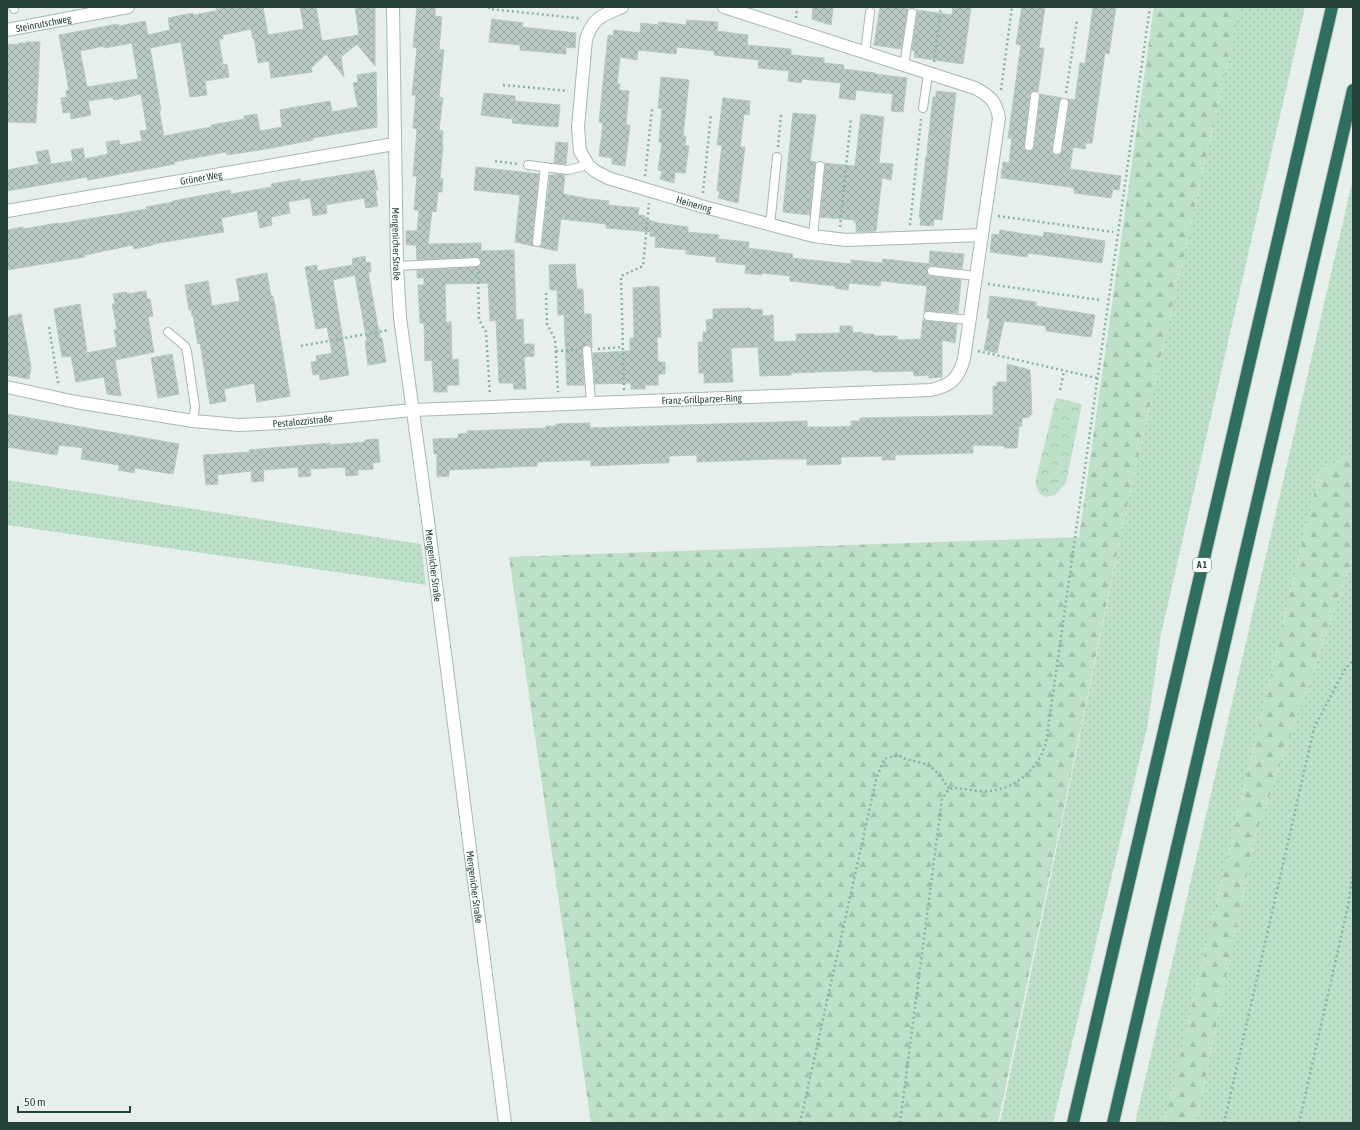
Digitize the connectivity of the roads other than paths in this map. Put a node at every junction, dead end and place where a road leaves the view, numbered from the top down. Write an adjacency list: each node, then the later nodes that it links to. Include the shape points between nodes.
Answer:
1 (128, 7): 8 (street, Steinrutschweg)
2 (394, 7): 16 (street, Mengenicher Straße)
3 (622, 7): 21 (street, via 596,19 586,39 578,127 580,151)
4 (724, 7): 9 (street)
5 (1332, 7): 42 (highway, A 1)
6 (870, 12): 9 (lane)
7 (912, 14): 10 (lane)
8 (7, 30)
9 (865, 53): 10 (street)
10 (904, 66): 11 (street)
11 (930, 74): 15 (lane); 26 (street, via 975,88 987,95 998,111)
12 (1353, 90): 43 (highway)
13 (1035, 96): 17 (lane)
14 (1064, 102): 18 (lane)
15 (922, 108)
16 (394, 144): 24 (street, Grüner Weg); 30 (street, Mengenicher Straße)
17 (1029, 146)
18 (1057, 150)
19 (777, 157): 25 (lane)
20 (528, 165): 23 (lane)
21 (588, 165): 23 (lane, via 568,170); 25 (street, Heinering, via 608,178)
22 (820, 166): 27 (lane)
23 (545, 167): 28 (lane)
24 (7, 211)
25 (770, 224): 27 (street, Heinering)
26 (982, 235): 27 (street, Heinering, via 839,240); 32 (street)
27 (812, 236)
28 (537, 242)
29 (476, 262): 30 (lane)
30 (397, 266): 39 (street, Mengenicher Straße)
31 (932, 271): 32 (lane)
32 (976, 279): 34 (street)
33 (928, 316): 34 (lane)
34 (970, 320): 38 (street, Franz-Grillparzer-Ring, via 964,359 958,376 943,387 931,390)
35 (168, 332): 40 (lane, via 178,339 187,352 195,407)
36 (587, 350): 38 (lane)
37 (7, 387): 40 (street, Pestalozzistraße, via 56,398)
38 (591, 403): 39 (street, Franz-Grillparzer-Ring)
39 (412, 410): 40 (street, Pestalozzistraße, via 280,423 239,425); 41 (street, Mengenicher Straße)
40 (193, 421)
41 (505, 1123)
42 (1073, 1123)
43 (1113, 1123)

